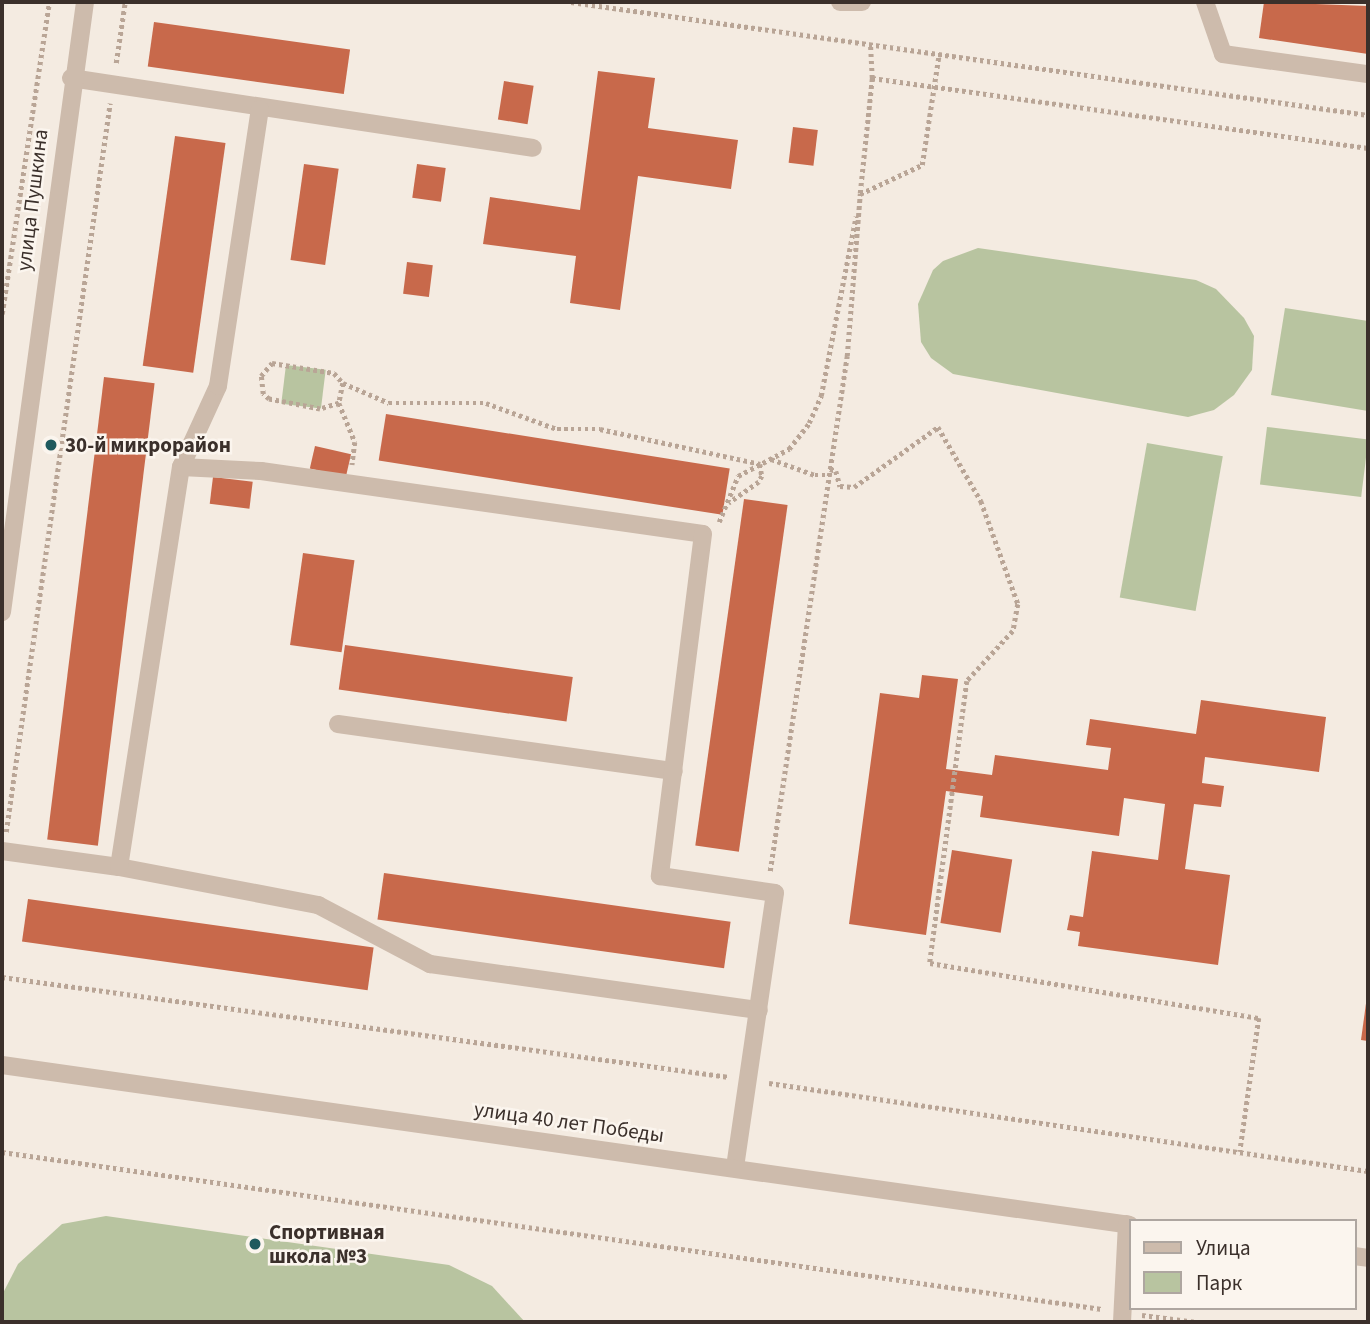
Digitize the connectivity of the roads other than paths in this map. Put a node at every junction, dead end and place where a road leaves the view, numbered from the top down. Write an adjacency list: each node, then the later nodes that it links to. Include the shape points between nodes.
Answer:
1 (85, 2): 6 (street, улица Пушкина)
2 (840, 2): 3 (street)
3 (862, 2)
4 (1205, 2): 5 (street, via 1223,54)
5 (1368, 74)
6 (71, 78): 7 (street); 10 (street, улица Пушкина)
7 (261, 109): 8 (street); 9 (street, via 218,386)
8 (533, 148)
9 (181, 467): 12 (street, via 261,471 703,534); 14 (street)
10 (2, 612)
11 (338, 724): 12 (street)
12 (674, 771): 15 (street, via 660,876 775,893)
13 (3, 851): 14 (street)
14 (119, 867): 15 (street, via 318,905 430,964)
15 (758, 1010): 17 (street)
16 (2, 1065): 17 (street, улица 40 лет Победы)
17 (735, 1168): 18 (street, улица 40 лет Победы)
18 (1128, 1224): 19 (street)
19 (1123, 1317)

